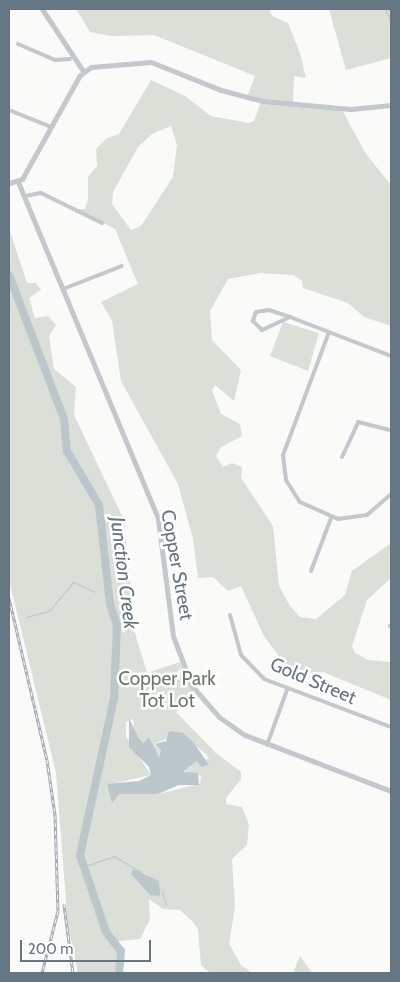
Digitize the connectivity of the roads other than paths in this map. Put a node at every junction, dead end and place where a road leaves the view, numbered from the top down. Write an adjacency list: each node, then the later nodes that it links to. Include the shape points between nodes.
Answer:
1 (42, 9): 3 (street)
2 (18, 44): 3 (street, via 55,60)
3 (70, 58): 4 (street)
4 (83, 71): 5 (street, via 96,66 151,62 221,90 263,101 351,110); 7 (street)
5 (391, 105)
6 (9, 110): 7 (street)
7 (51, 127): 8 (street)
8 (18, 182): 9 (street); 10 (street, Copper Street)
9 (9, 183)
10 (25, 196): 11 (street, via 41,193); 13 (street, Copper Street)
11 (102, 223)
12 (122, 266): 13 (street)
13 (63, 289): 25 (street, Copper Street, via 158,519 174,636 187,677 219,718)
14 (290, 318): 14 (street, via 262,330 253,321 264,309); 15 (street)
15 (329, 332): 16 (street); 20 (street, via 283,455 293,493 309,508)
16 (391, 356)
17 (391, 430): 18 (street, via 358,422)
18 (342, 457)
19 (391, 494): 20 (street, via 362,517)
20 (330, 518): 21 (street)
21 (311, 571)
22 (230, 615): 23 (street, Gold Street, via 245,660 264,679)
23 (287, 690): 24 (street, Gold Street); 25 (street)
24 (391, 727)
25 (267, 745): 26 (street, Copper Street)
26 (391, 791)

